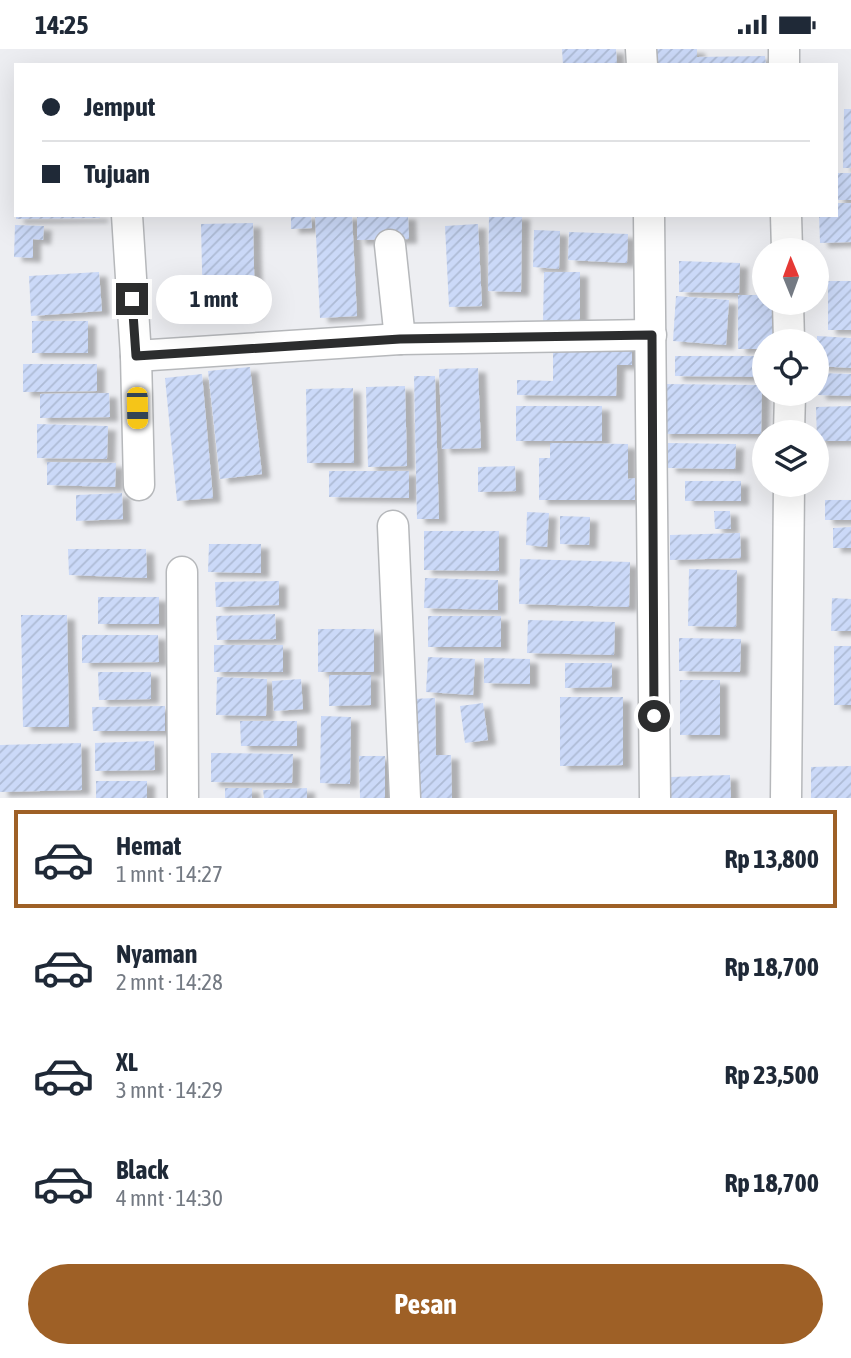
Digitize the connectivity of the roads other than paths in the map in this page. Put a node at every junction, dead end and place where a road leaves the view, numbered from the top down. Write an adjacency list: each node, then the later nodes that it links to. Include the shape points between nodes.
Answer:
1 (127, 217): 8 (street)
2 (649, 217): 6 (street)
3 (786, 217): 4 (street)
4 (787, 238)
5 (390, 245): 7 (street)
6 (652, 335): 7 (street); 15 (street)
7 (400, 339): 8 (street)
8 (136, 356): 9 (street)
9 (138, 485)
10 (789, 497): 16 (street)
11 (393, 526): 14 (street)
12 (183, 572): 13 (street)
13 (183, 798)
14 (405, 798)
15 (655, 798)
16 (786, 798)

